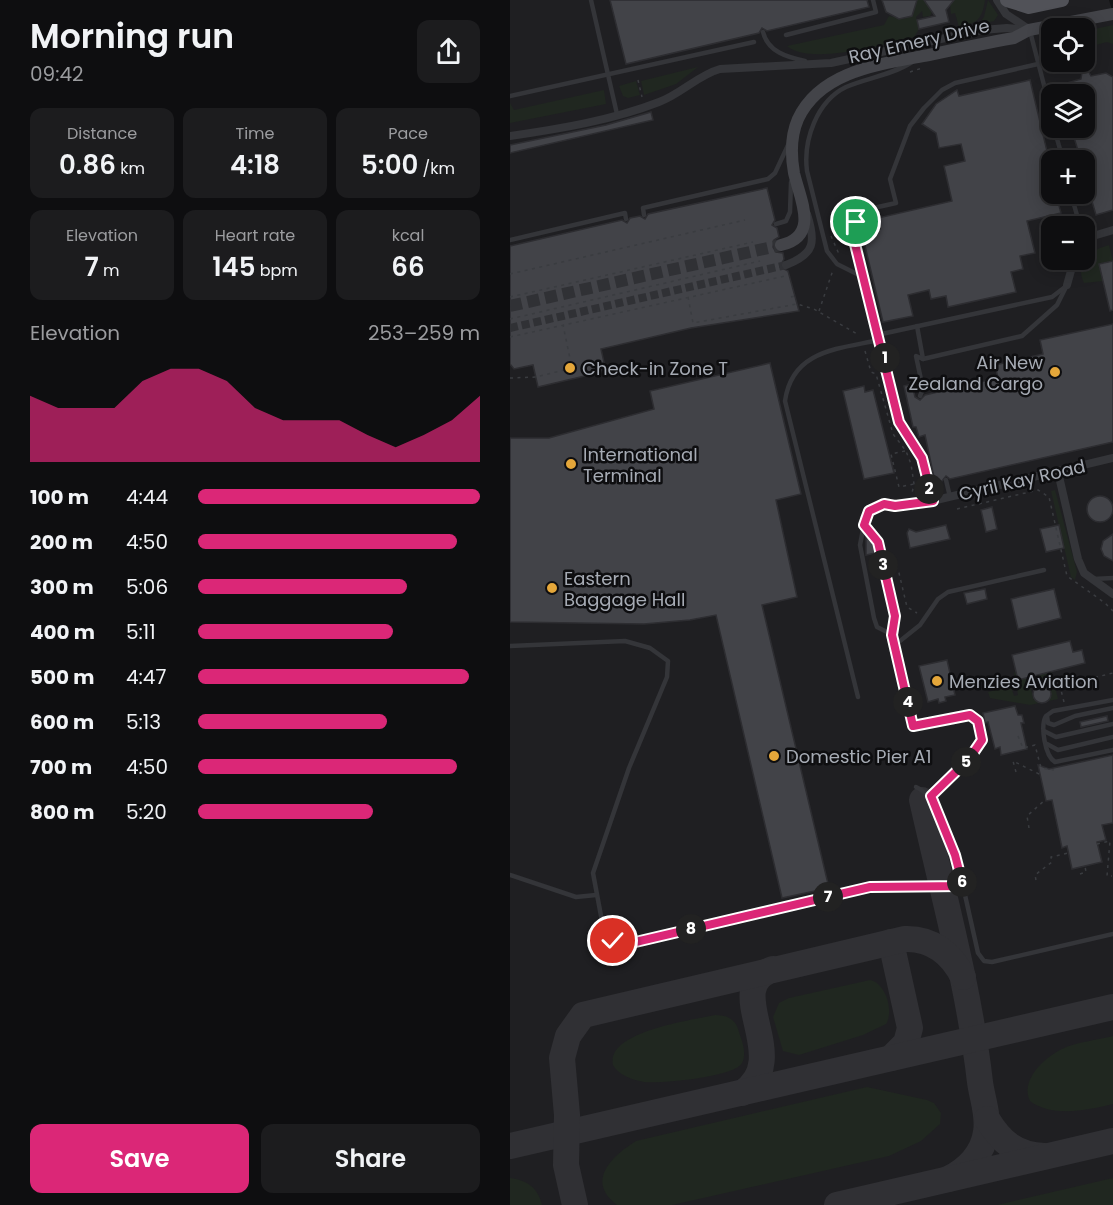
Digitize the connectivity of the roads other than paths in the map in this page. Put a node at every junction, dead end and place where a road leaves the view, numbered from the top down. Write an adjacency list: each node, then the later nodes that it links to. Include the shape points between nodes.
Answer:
1 (591, 0): 14 (lane)
2 (873, 0): 9 (lane, via 876,12)
3 (998, 0): 7 (street, via 1006,14)
4 (1007, 0): 5 (main road, via 1029,7)
5 (1062, 0)
6 (1109, 17): 7 (street, Ray Emery Drive)
7 (1029, 30): 11 (street, Ray Emery Drive, via 1014,38); 12 (street, via 982,30 860,58); 13 (lane)
8 (763, 32): 12 (lane, via 767,42 785,56)
9 (786, 35)
10 (754, 42): 14 (lane)
11 (923, 61): 18 (street, Ray Emery Drive, via 867,67 827,85 805,106); 30 (lane, via 838,92 820,112 810,134 805,158 827,251 837,264)
12 (814, 64): 17 (street, via 713,71 678,94)
13 (1038, 64): 15 (lane); 30 (lane, via 955,84 942,90 924,108 903,140 890,179 896,202 860,211 856,222 853,236)
14 (608, 74): 16 (lane); 17 (lane)
15 (1043, 84)
16 (510, 96)
17 (617, 114): 19 (street)
18 (792, 135): 20 (street); 21 (lane, via 775,173 768,179 643,208)
19 (510, 136)
20 (794, 171): 23 (lane, via 790,212 786,221); 27 (street, via 804,224 799,238); 28 (street, via 812,228 812,245 805,257)
21 (644, 215)
22 (626, 219): 26 (lane, via 624,213)
23 (776, 224)
24 (1113, 230): 25 (street)
25 (1095, 235)
26 (510, 240)
27 (781, 245)
28 (786, 265)
29 (1071, 270): 31 (street)
30 (863, 277): 33 (lane)
31 (1067, 285): 32 (lane, via 1052,297); 34 (lane, via 1057,305 1022,336)
32 (917, 326): 33 (lane); 34 (lane)
33 (878, 338): 42 (lane, via 899,422 922,458); 51 (lane, via 810,358 794,375 785,401)
34 (923, 359): 35 (lane, via 916,356)
35 (923, 389): 36 (lane); 37 (lane)
36 (930, 394)
37 (920, 396)
38 (1113, 458): 39 (street, Cyril Kay Road)
39 (1058, 472): 41 (street, Cyril Kay Road); 46 (street, via 1078,559)
40 (946, 480): 41 (lane)
41 (950, 497): 42 (street, Cyril Kay Road)
42 (933, 501): 43 (street, Cyril Kay Road, via 878,505 872,507)
43 (864, 521): 48 (lane, via 878,542 895,616); 48 (lane, via 860,545 874,618 877,627)
44 (1044, 570): 50 (lane, via 948,592 938,599 920,625)
45 (1113, 578): 46 (lane)
46 (1091, 579): 47 (street)
47 (1113, 594)
48 (892, 635): 50 (lane)
49 (510, 645): 64 (lane, via 625,641 650,648 668,662 667,677 629,768 594,869)
50 (895, 645): 61 (lane, via 914,728 970,715 978,721 982,740 969,759)
51 (858, 697)
52 (1113, 700): 54 (lane)
53 (1113, 708): 54 (lane, via 1054,725 1046,720)
54 (1050, 712): 56 (lane, via 1043,720)
55 (1113, 724): 56 (lane, via 1056,737 1048,736)
56 (1044, 730): 58 (lane)
57 (1113, 737): 58 (lane, via 1058,750)
58 (1047, 743): 59 (lane, via 1050,759 1055,762)
59 (1113, 750)
60 (916, 787): 61 (lane)
61 (931, 796): 63 (lane)
62 (510, 875): 64 (lane, via 576,897)
63 (963, 886): 64 (lane, via 870,887 627,944 606,936); 65 (lane, via 978,953 984,961)
64 (596, 895)
65 (1113, 934)

